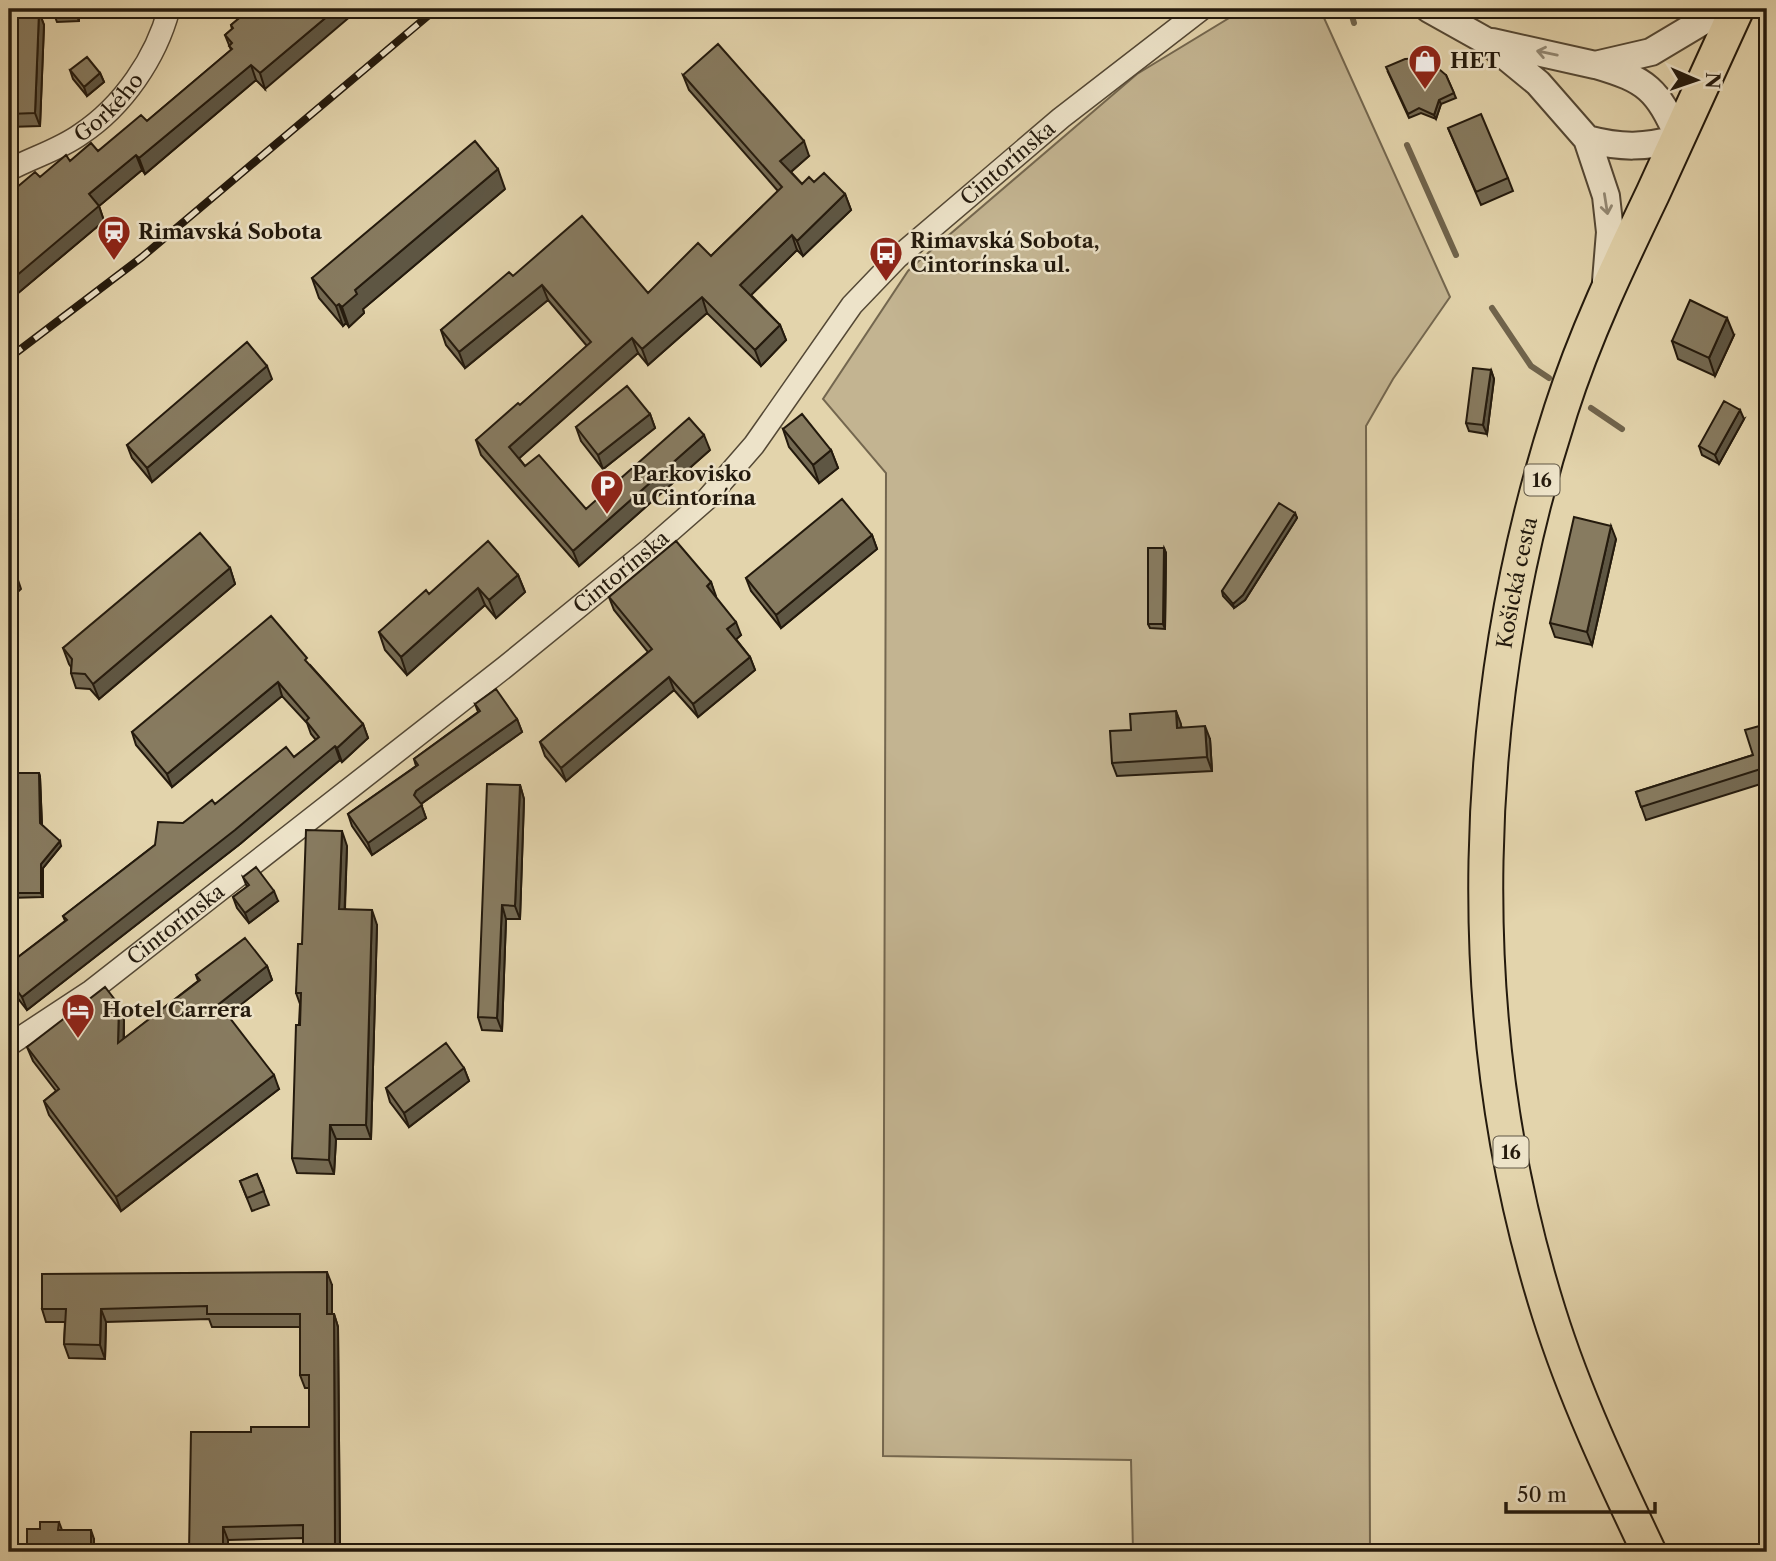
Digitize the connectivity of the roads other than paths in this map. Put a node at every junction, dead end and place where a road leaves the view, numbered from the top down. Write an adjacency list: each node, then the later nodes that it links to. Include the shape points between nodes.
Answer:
1 (169, 9): 10 (street, Gorkého, via 155,49 109,111 82,134)
2 (1202, 9): 12 (street, Cintorínska, via 1061,118 898,257 852,305 754,445 707,499 651,548 101,983)
3 (1429, 9): 6 (street)
4 (1723, 9): 7 (street, via 1651,52)
5 (1737, 9): 8 (main road, Košická cesta / 16)
6 (1488, 42): 7 (street, one-way to 6); 9 (street, via 1538,83)
7 (1595, 65): 8 (street, via 1636,77 1664,104)
8 (1679, 138): 9 (street, via 1650,147 1617,147); 11 (main road, Košická cesta / 16)
9 (1587, 139): 11 (street, one-way to 11, via 1606,196 1610,232)
10 (9, 170)
11 (1604, 296): 13 (main road, Košická cesta / 16, via 1561,410 1529,529 1509,630 1489,787 1487,875 1491,987 1504,1114 1530,1246 1592,1432)
12 (9, 1045)
13 (1648, 1552)

